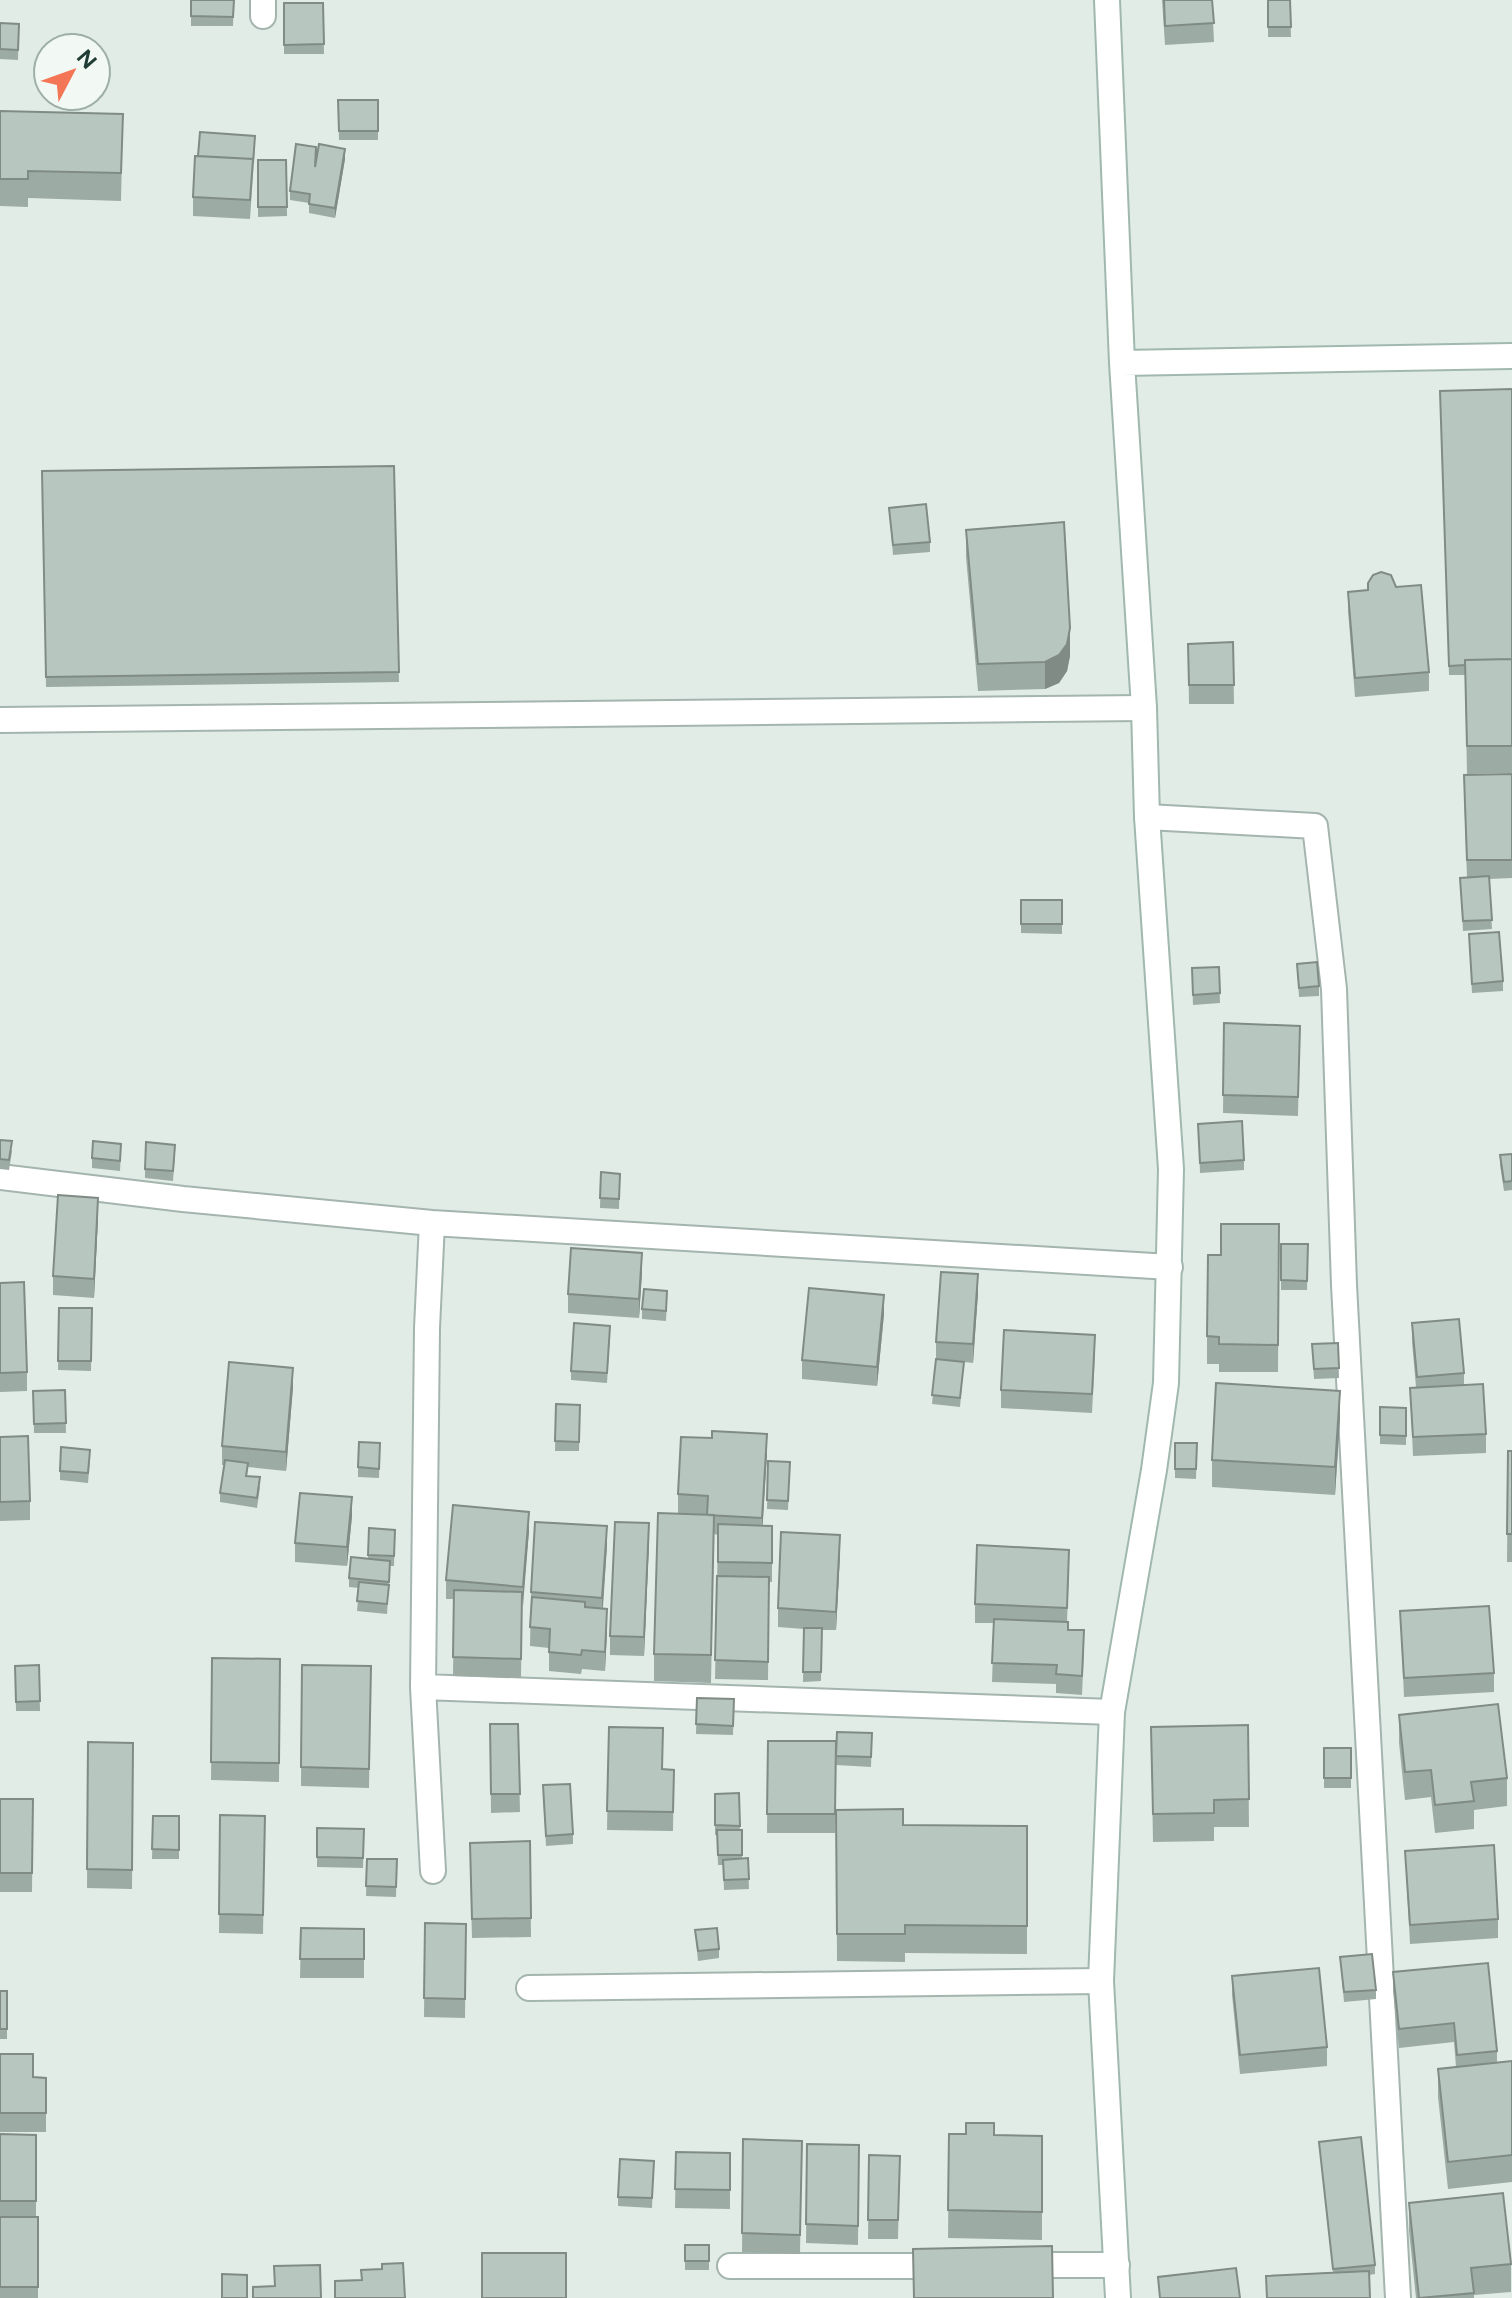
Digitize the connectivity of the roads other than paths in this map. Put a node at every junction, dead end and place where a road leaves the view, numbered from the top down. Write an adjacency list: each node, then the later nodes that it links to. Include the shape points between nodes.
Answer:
1 (1107, 0): 3 (street)
2 (1512, 356): 3 (street)
3 (1122, 363): 4 (street)
4 (1144, 708): 5 (street); 6 (street)
5 (0, 720)
6 (1147, 817): 9 (street, via 1171,1169); 20 (street, via 1315,826 1334,989 1344,1285)
7 (0, 1177): 8 (street)
8 (432, 1223): 9 (street); 10 (street)
9 (1170, 1267): 11 (street, via 1164,1398)
10 (423, 1687): 11 (street); 12 (street)
11 (1112, 1712): 13 (street)
12 (433, 1871)
13 (1101, 1981): 14 (street); 17 (street)
14 (529, 1988)
15 (962, 2265): 18 (street)
16 (993, 2265): 17 (street)
17 (1117, 2265): 19 (street)
18 (730, 2266)
19 (1118, 2298)
20 (1398, 2298)

